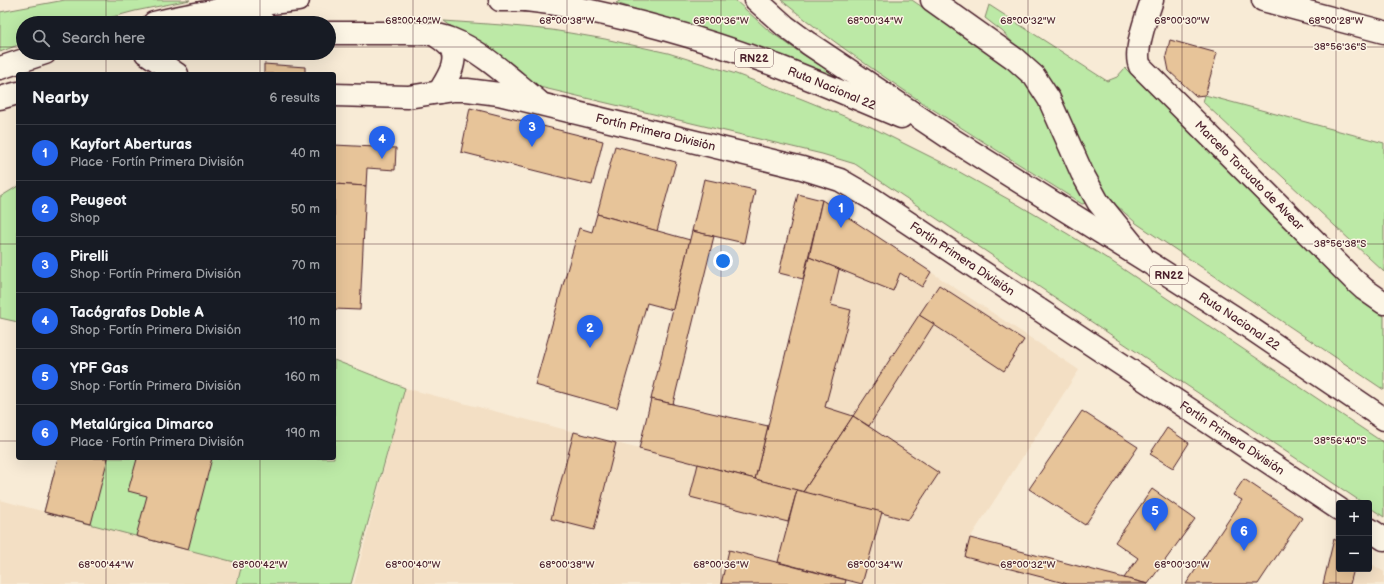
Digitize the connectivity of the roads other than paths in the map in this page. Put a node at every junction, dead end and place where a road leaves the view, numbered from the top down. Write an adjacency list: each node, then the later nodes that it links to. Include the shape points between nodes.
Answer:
1 (298, 0): 10 (main road)
2 (500, 0): 3 (main road)
3 (527, 0): 8 (main road, RN22)
4 (580, 0): 8 (main road, RN22)
5 (756, 0): 25 (main road, Ruta Nacional 22 / RN22, via 808,43)
6 (1152, 0): 27 (main road, Marcelo Torcuato de Alvear, via 1138,51 1138,60 1142,68 1353,279)
7 (1263, 0): 13 (main road)
8 (550, 3): 25 (main road, Ruta Nacional 22 / RN22, via 640,22 736,52 787,70)
9 (940, 3): 26 (main road, via 1034,76 1049,99 1098,202)
10 (220, 10): 11 (main road); 12 (main road)
11 (182, 16)
12 (240, 16)
13 (1384, 32)
14 (336, 33): 15 (main road, Fortín Primera División)
15 (434, 34): 20 (main road, via 450,47 453,54 450,72); 24 (main road, Fortín Primera División, via 464,44 480,54)
16 (24, 60): 18 (main road)
17 (156, 60): 19 (main road)
18 (0, 68)
19 (174, 72)
20 (439, 92): 22 (main road, Fortín Primera División, via 408,97); 24 (main road, Fortín Primera División, via 481,91)
21 (16, 94): 23 (main road)
22 (336, 95)
23 (0, 98)
24 (543, 105): 29 (main road, Fortín Primera División, via 802,168 840,180)
25 (950, 138): 26 (main road, Ruta Nacional 22 / RN22)
26 (1145, 260): 28 (main road, Ruta Nacional 22 / RN22)
27 (1384, 303)
28 (1384, 419)
29 (1336, 507)
30 (1372, 531): 31 (main road)
31 (1384, 539)

